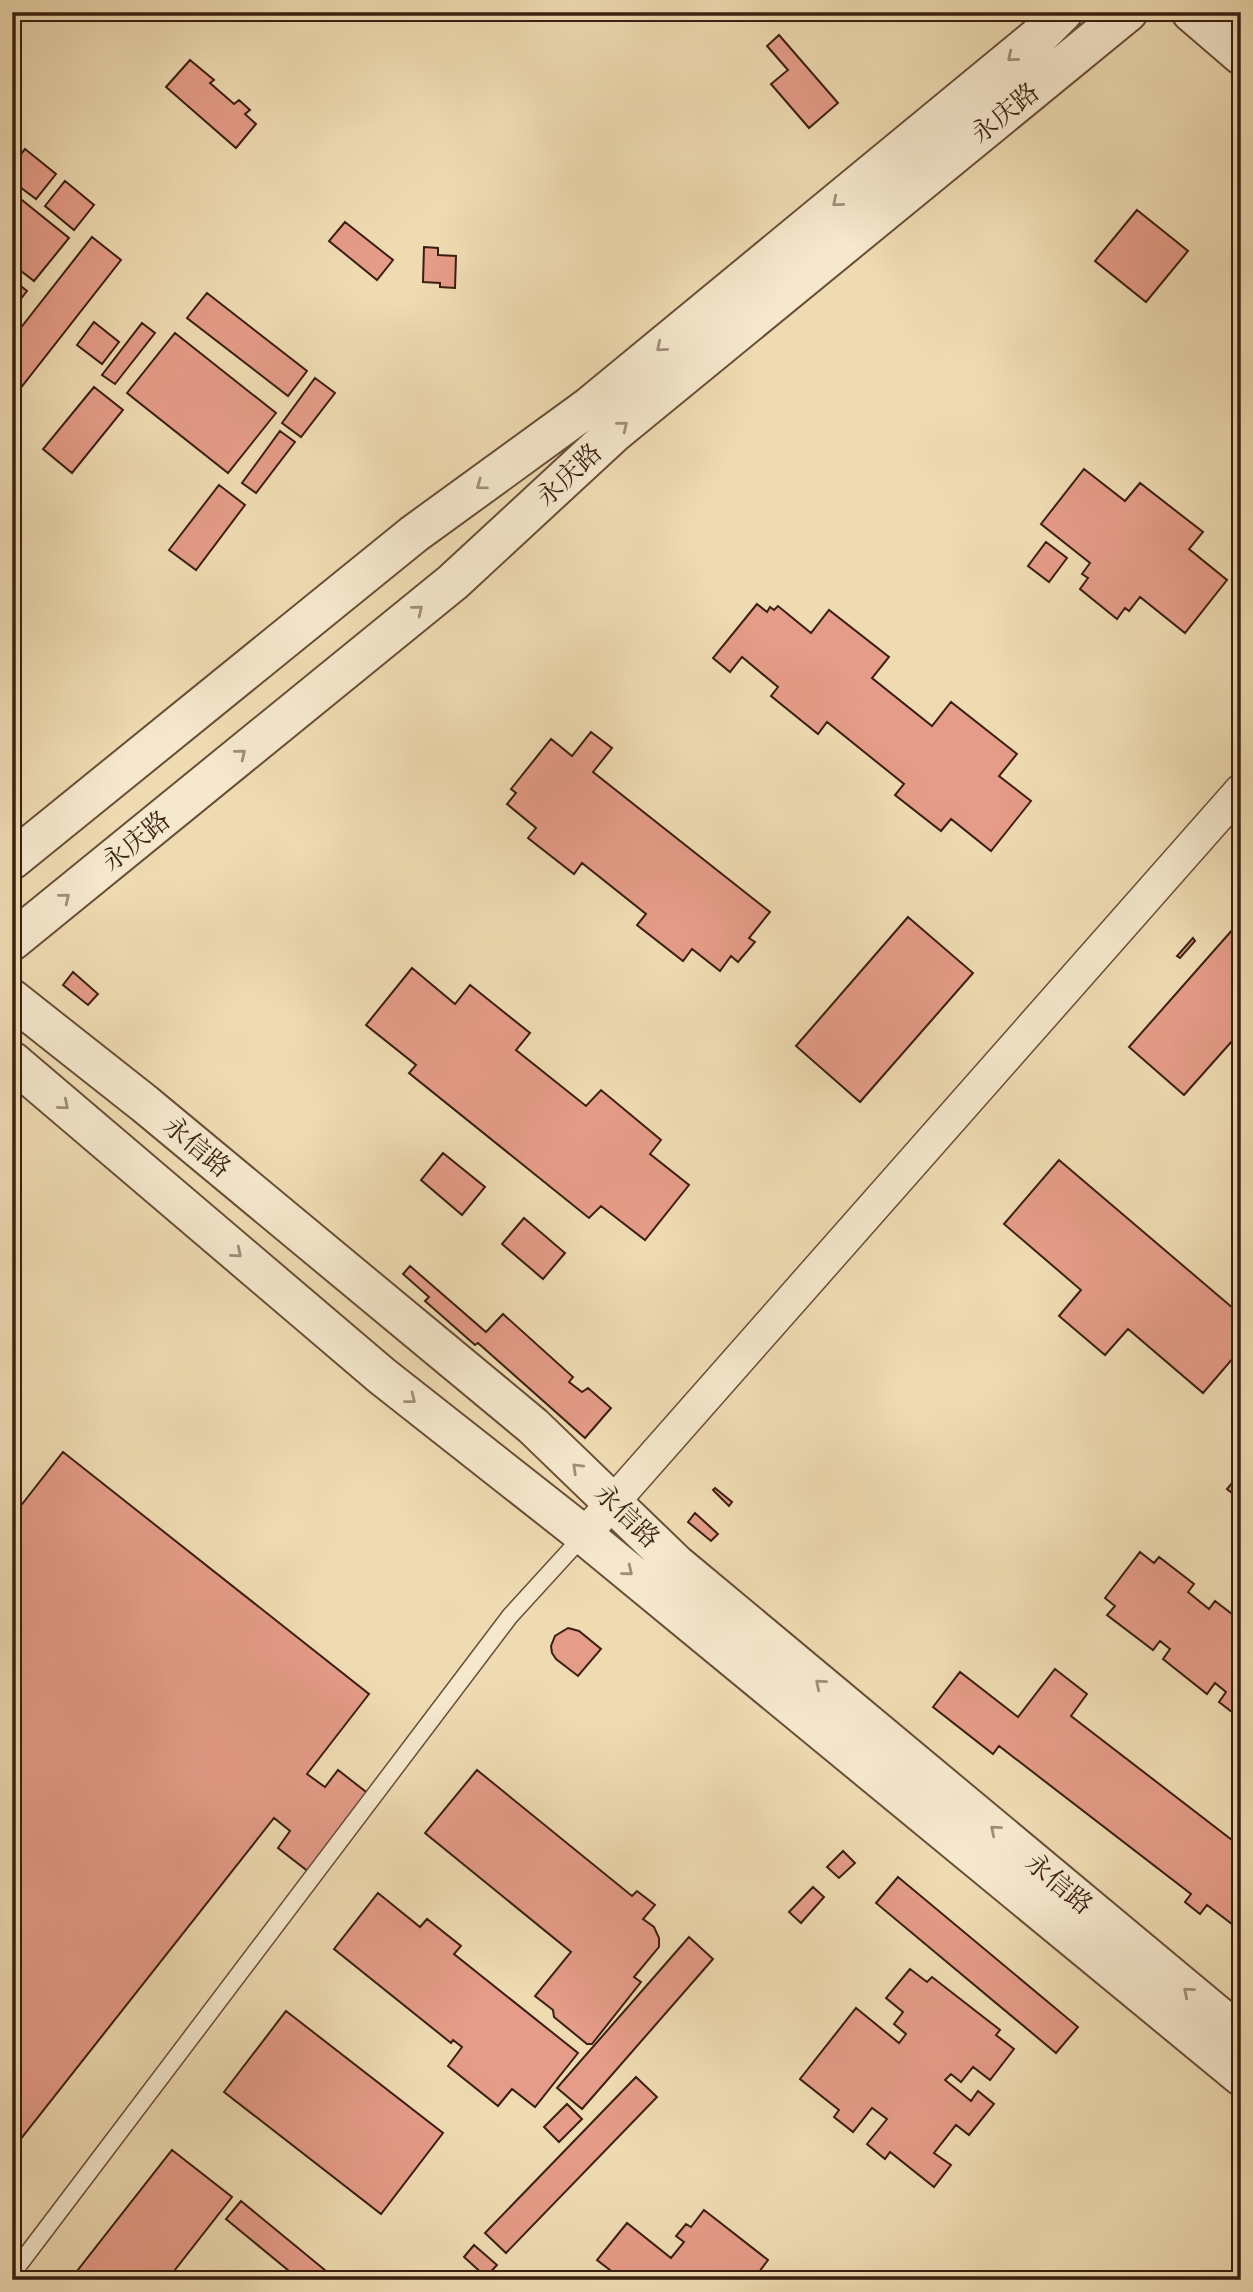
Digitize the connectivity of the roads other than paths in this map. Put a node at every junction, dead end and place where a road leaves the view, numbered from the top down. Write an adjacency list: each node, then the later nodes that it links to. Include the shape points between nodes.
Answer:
1 (1063, 12): 6 (street, 永庆路, one-way to 6, via 590,406 414,534)
2 (1128, 12): 7 (street, 永庆路, one-way to 2, via 453,582 614,433)
3 (1191, 12): 4 (street)
4 (1241, 55)
5 (1241, 790): 10 (street)
6 (12, 860)
7 (12, 941)
8 (12, 999): 10 (street, 永信路, one-way to 8, via 533,1426)
9 (12, 1061): 11 (street, 永信路, one-way to 11, via 382,1376)
10 (613, 1502): 11 (street); 12 (street, 永信路, one-way to 10, via 676,1564)
11 (584, 1535): 13 (street, 永信路, one-way to 13); 14 (lane, via 510,1616)
12 (1241, 2035)
13 (1241, 2076)
14 (12, 2274)

